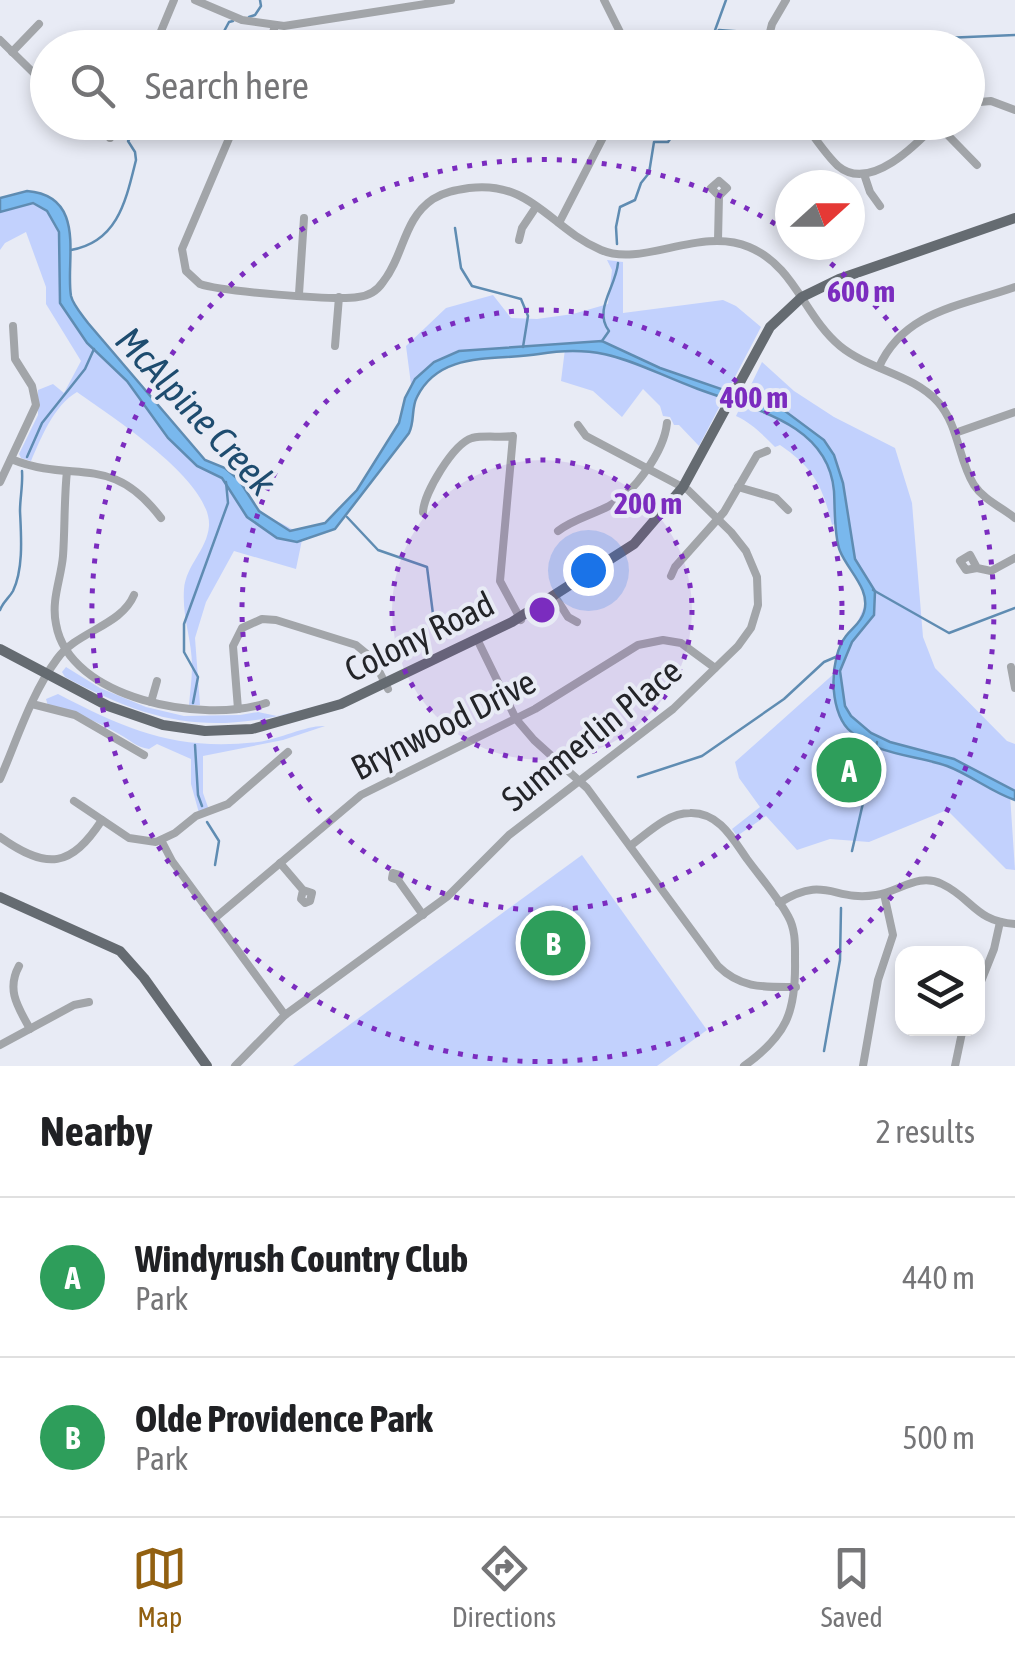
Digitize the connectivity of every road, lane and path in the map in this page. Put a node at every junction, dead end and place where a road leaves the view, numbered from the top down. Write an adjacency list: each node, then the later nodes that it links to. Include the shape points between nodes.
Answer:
1 (174, 0): 9 (street)
2 (195, 0): 7 (street)
3 (451, 0): 7 (street)
4 (604, 0): 11 (street)
5 (786, 0): 12 (street)
6 (39, 24): 8 (street)
7 (275, 26): 10 (street)
8 (33, 30)
9 (162, 30)
10 (274, 30)
11 (619, 30)
12 (770, 30)
13 (30, 33): 15 (street)
14 (0, 40): 15 (street)
15 (12, 52): 16 (street)
16 (30, 69)
17 (985, 102): 18 (street)
18 (1015, 110)
19 (228, 140): 37 (street, via 186,238 183,265 206,287)
20 (600, 140): 33 (street)
21 (818, 140): 25 (street)
22 (916, 140): 26 (street)
23 (954, 140): 24 (street)
24 (977, 164)
25 (850, 170)
26 (865, 174)
27 (865, 177): 29 (street)
28 (719, 196): 35 (street)
29 (880, 206)
30 (536, 207): 33 (street); 34 (street); 38 (street, via 498,186 445,193 414,218 378,288)
31 (304, 218): 37 (street)
32 (1015, 220): 39 (main road, Colony Road, via 839,279)
33 (558, 223): 35 (street, via 614,254)
34 (519, 240)
35 (718, 240): 39 (street, via 771,259)
36 (1015, 287): 42 (street, via 913,324 890,344)
37 (298, 294): 38 (street)
38 (339, 297): 41 (street)
39 (804, 299): 42 (street, via 838,344); 53 (main road, Colony Road, via 777,323)
40 (13, 326): 48 (street, via 16,362 36,399)
41 (336, 346)
42 (880, 367): 46 (street, via 931,396)
43 (1015, 412): 46 (street)
44 (667, 424): 49 (street)
45 (578, 426): 49 (street, Summerlin Place)
46 (955, 434): 57 (street, via 974,485)
47 (767, 451): 52 (street, via 757,455)
48 (11, 459): 50 (street); 51 (street)
49 (646, 468): 53 (street, Summerlin Place); 59 (street, via 610,506)
50 (67, 471): 56 (street, via 123,481); 68 (street, via 54,608)
51 (0, 482)
52 (738, 487): 54 (street, via 776,498); 58 (street)
53 (686, 488): 58 (street, Summerlin Place); 64 (main road, Colony Road, via 635,549)
54 (788, 510)
55 (423, 512): 65 (street, via 456,448 477,437 515,440 500,581)
56 (162, 518)
57 (1015, 518)
58 (718, 519): 62 (street); 71 (street, Summerlin Place, via 746,552 759,596 748,634)
59 (558, 530)
60 (1015, 558): 61 (street, via 1000,569)
61 (977, 568)
62 (671, 576)
63 (134, 595): 68 (street, via 125,611)
64 (556, 597): 65 (main road, Colony Road); 66 (street)
65 (520, 619): 67 (main road, Colony Road)
66 (577, 622)
67 (478, 642): 74 (main road, Colony Road); 80 (street)
68 (65, 650): 72 (street); 76 (street, via 93,676)
69 (0, 652): 72 (main road, Colony Road)
70 (1011, 667): 75 (street)
71 (716, 668): 80 (street, Brynwood Drive, via 680,643 646,642); 84 (street, Summerlin Place)
72 (47, 675): 74 (main road, Colony Road, via 109,711 163,730 230,736 295,722); 78 (street)
73 (158, 681): 76 (street)
74 (386, 686): 79 (street, via 373,659 356,645 276,620 254,620 233,646)
75 (1015, 688)
76 (151, 702): 79 (street)
77 (266, 703): 79 (street)
78 (32, 704): 82 (street, via 75,715); 83 (street)
79 (238, 709)
80 (516, 719): 84 (street); 90 (street, Brynwood Drive, via 370,790)
81 (288, 752): 88 (street, via 228,804)
82 (144, 755)
83 (0, 780)
84 (580, 780): 89 (street); 96 (street, Summerlin Place)
85 (74, 801): 86 (street)
86 (102, 820): 87 (street, via 79,852 58,859); 88 (street, via 137,841)
87 (0, 837)
88 (162, 840): 97 (street)
89 (630, 846): 95 (street, via 675,816 707,816 727,831); 102 (street, via 724,973 753,987)
90 (280, 863): 92 (street); 97 (street, Brynwood Drive)
91 (398, 880): 96 (street)
92 (303, 890)
93 (884, 894): 95 (street, via 818,888); 98 (street, via 931,880); 111 (street, via 893,936)
94 (0, 897): 108 (main road, via 120,952)
95 (780, 903): 102 (street, via 794,934)
96 (423, 915): 104 (street, Summerlin Place)
97 (215, 918): 104 (street)
98 (1000, 922): 99 (street); 101 (street)
99 (1015, 924)
100 (20, 966): 105 (street, via 12,984)
101 (985, 972)
102 (796, 987): 110 (street, via 782,1031)
103 (89, 1002): 105 (street)
104 (284, 1016): 109 (street, Summerlin Place)
105 (30, 1028): 107 (street)
106 (961, 1036): 112 (street)
107 (0, 1045)
108 (207, 1066)
109 (235, 1066)
110 (744, 1066)
111 (863, 1066)
112 (955, 1066)

